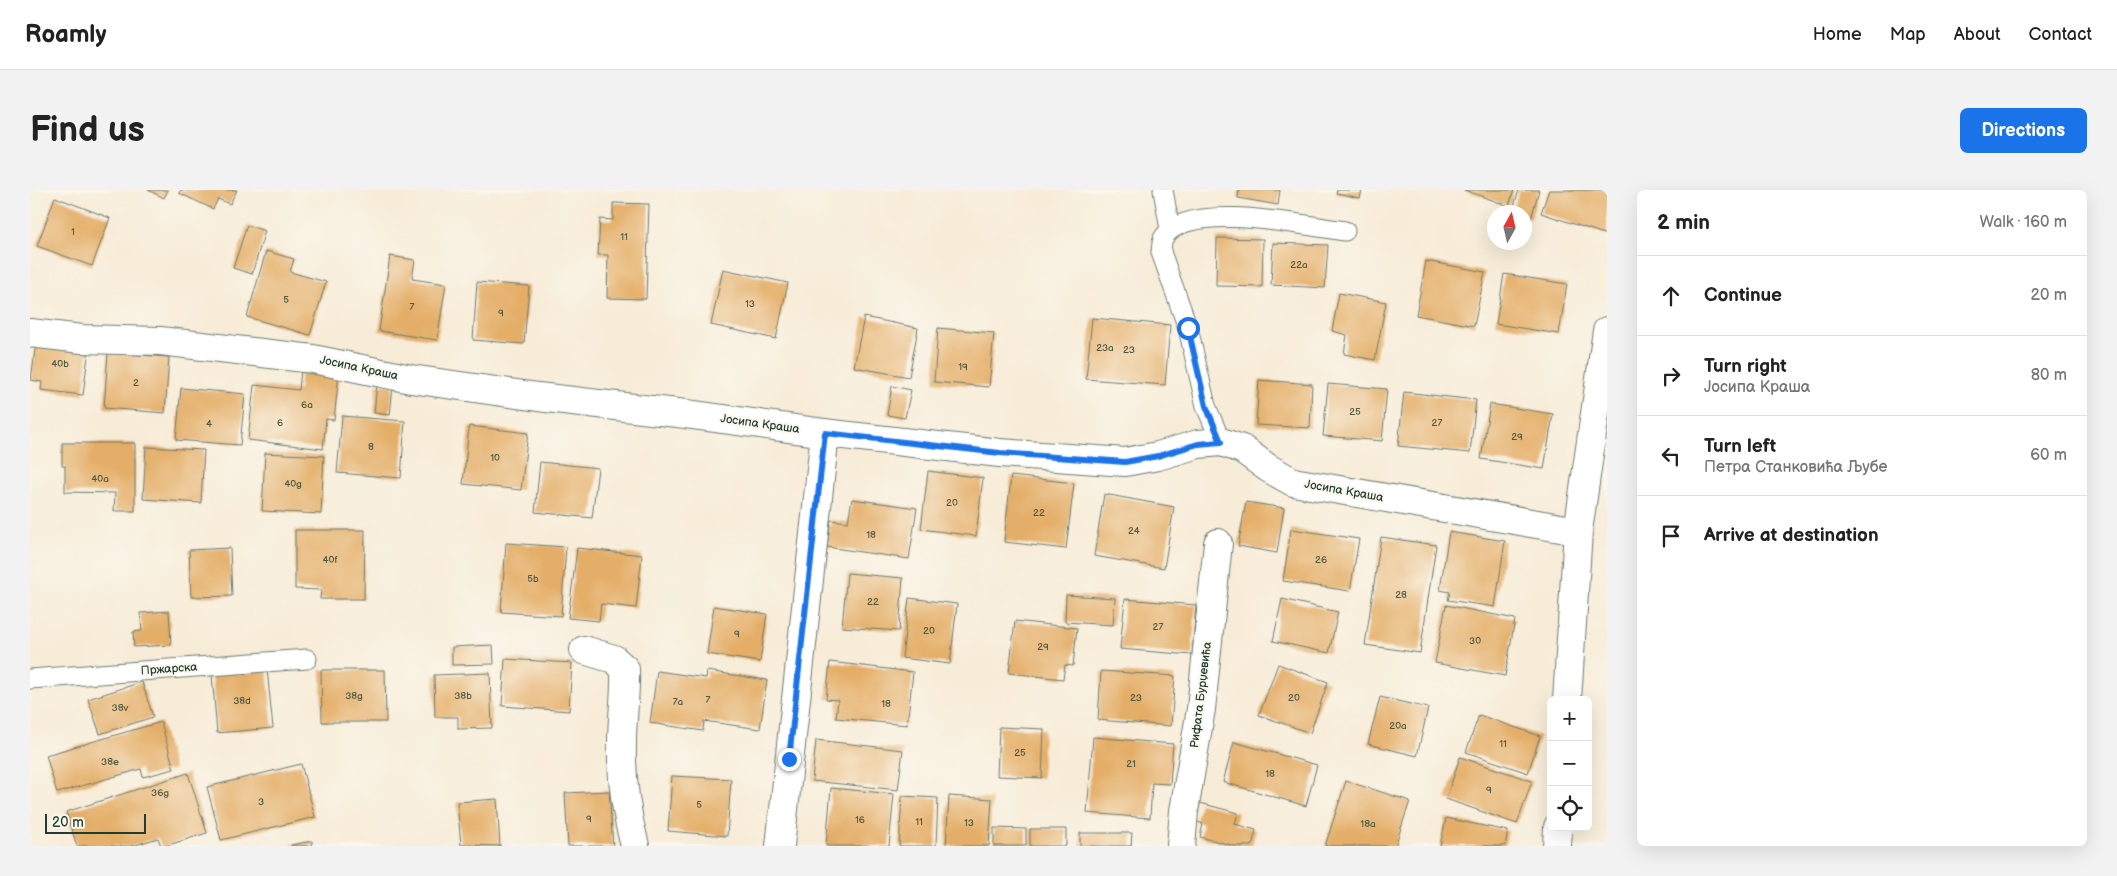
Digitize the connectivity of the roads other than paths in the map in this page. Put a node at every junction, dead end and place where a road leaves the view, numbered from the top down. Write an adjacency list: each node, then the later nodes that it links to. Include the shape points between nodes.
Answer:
1 (1163, 190): 2 (lane)
2 (1170, 229): 3 (lane, via 1191,220 1227,216); 7 (lane, via 1162,239 1161,252 1188,328 1206,406)
3 (1345, 231)
4 (30, 333): 6 (street, Јосипа Краша, via 82,340 160,341 313,359 411,379)
5 (1606, 348): 8 (street)
6 (825, 433): 7 (street, Јосипа Краша, via 1000,453 1125,462 1198,444); 15 (street)
7 (1221, 442): 8 (street, Јосипа Краша, via 1242,449 1293,482)
8 (1578, 531): 13 (street)
9 (1218, 543): 16 (street, Рифата Бурџевића, via 1201,709)
10 (584, 650): 14 (street, via 614,659 624,669 624,790)
11 (307, 659): 12 (lane, Пржарска)
12 (30, 679)
13 (1567, 696)
14 (635, 846)
15 (780, 846)
16 (1181, 846)

